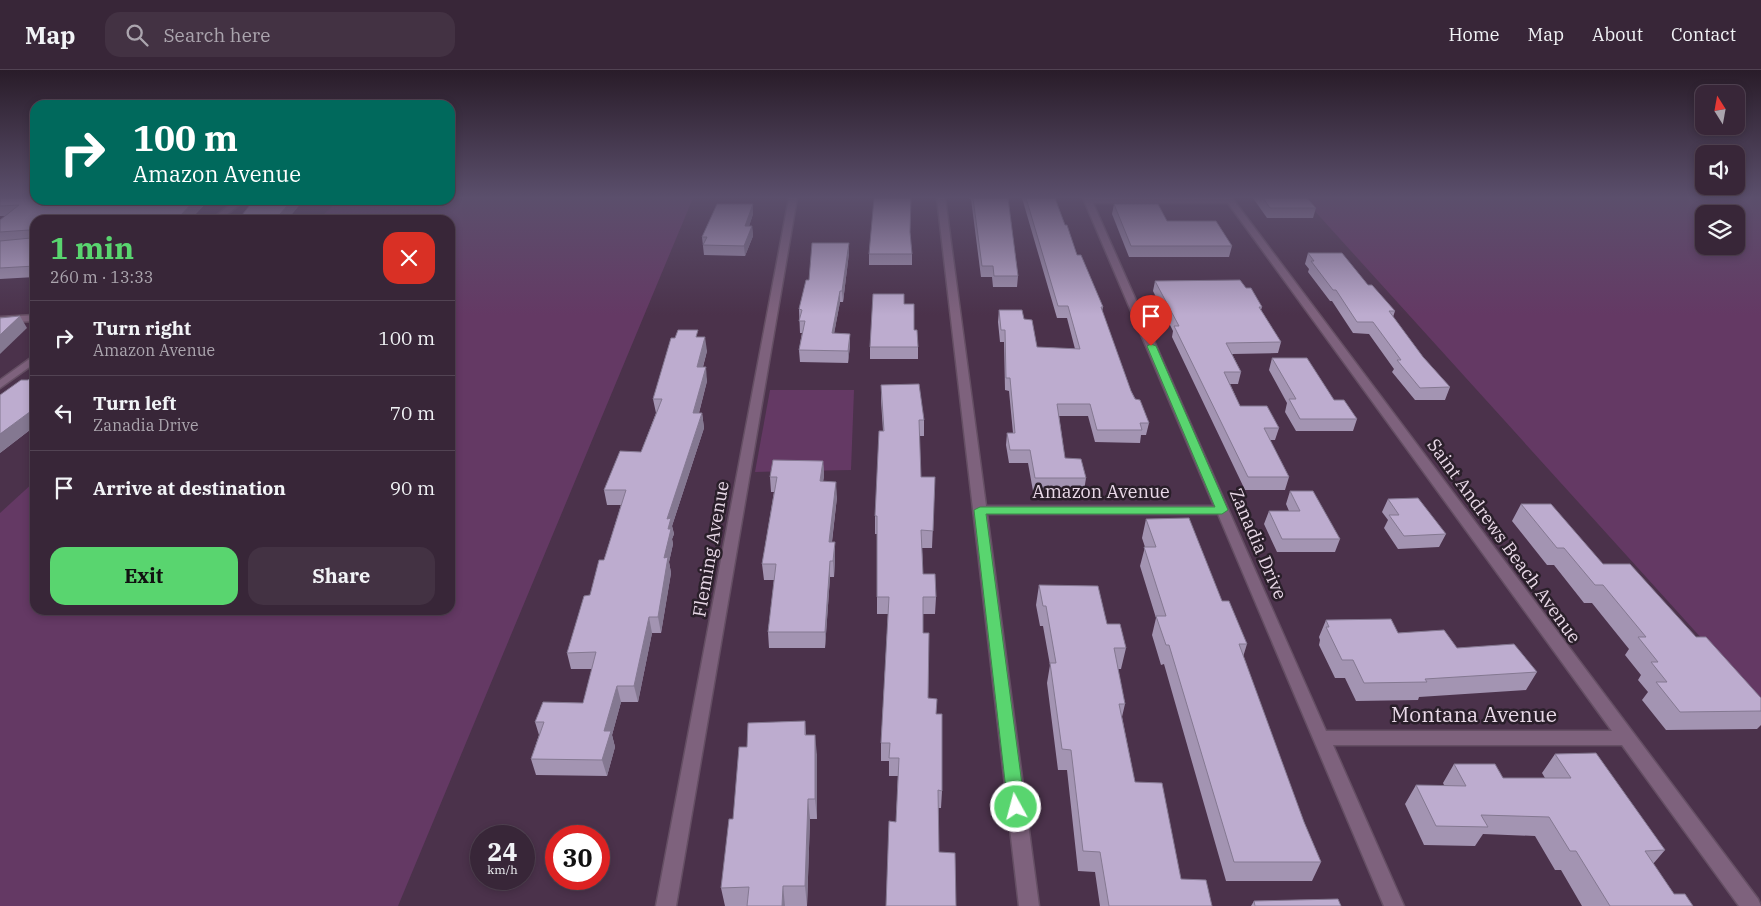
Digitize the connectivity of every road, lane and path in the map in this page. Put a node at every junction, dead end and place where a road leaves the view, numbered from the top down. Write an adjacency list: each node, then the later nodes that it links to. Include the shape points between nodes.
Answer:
1 (786, 237): 13 (street, Fleming Avenue)
2 (946, 237): 9 (street)
3 (1104, 237): 10 (street, Zanadia Drive)
4 (1256, 237): 12 (street, Saint Andrews Beach Avenue)
5 (30, 318): 6 (street)
6 (0, 320)
7 (30, 362): 8 (street)
8 (0, 385)
9 (980, 510): 10 (street, Amazon Avenue); 14 (street)
10 (1222, 510): 11 (street, Zanadia Drive)
11 (1320, 738): 12 (street, Montana Avenue); 15 (street, Zanadia Drive)
12 (1626, 738): 16 (street, Saint Andrews Beach Avenue)
13 (666, 906)
14 (1029, 906)
15 (1394, 906)
16 (1751, 906)

